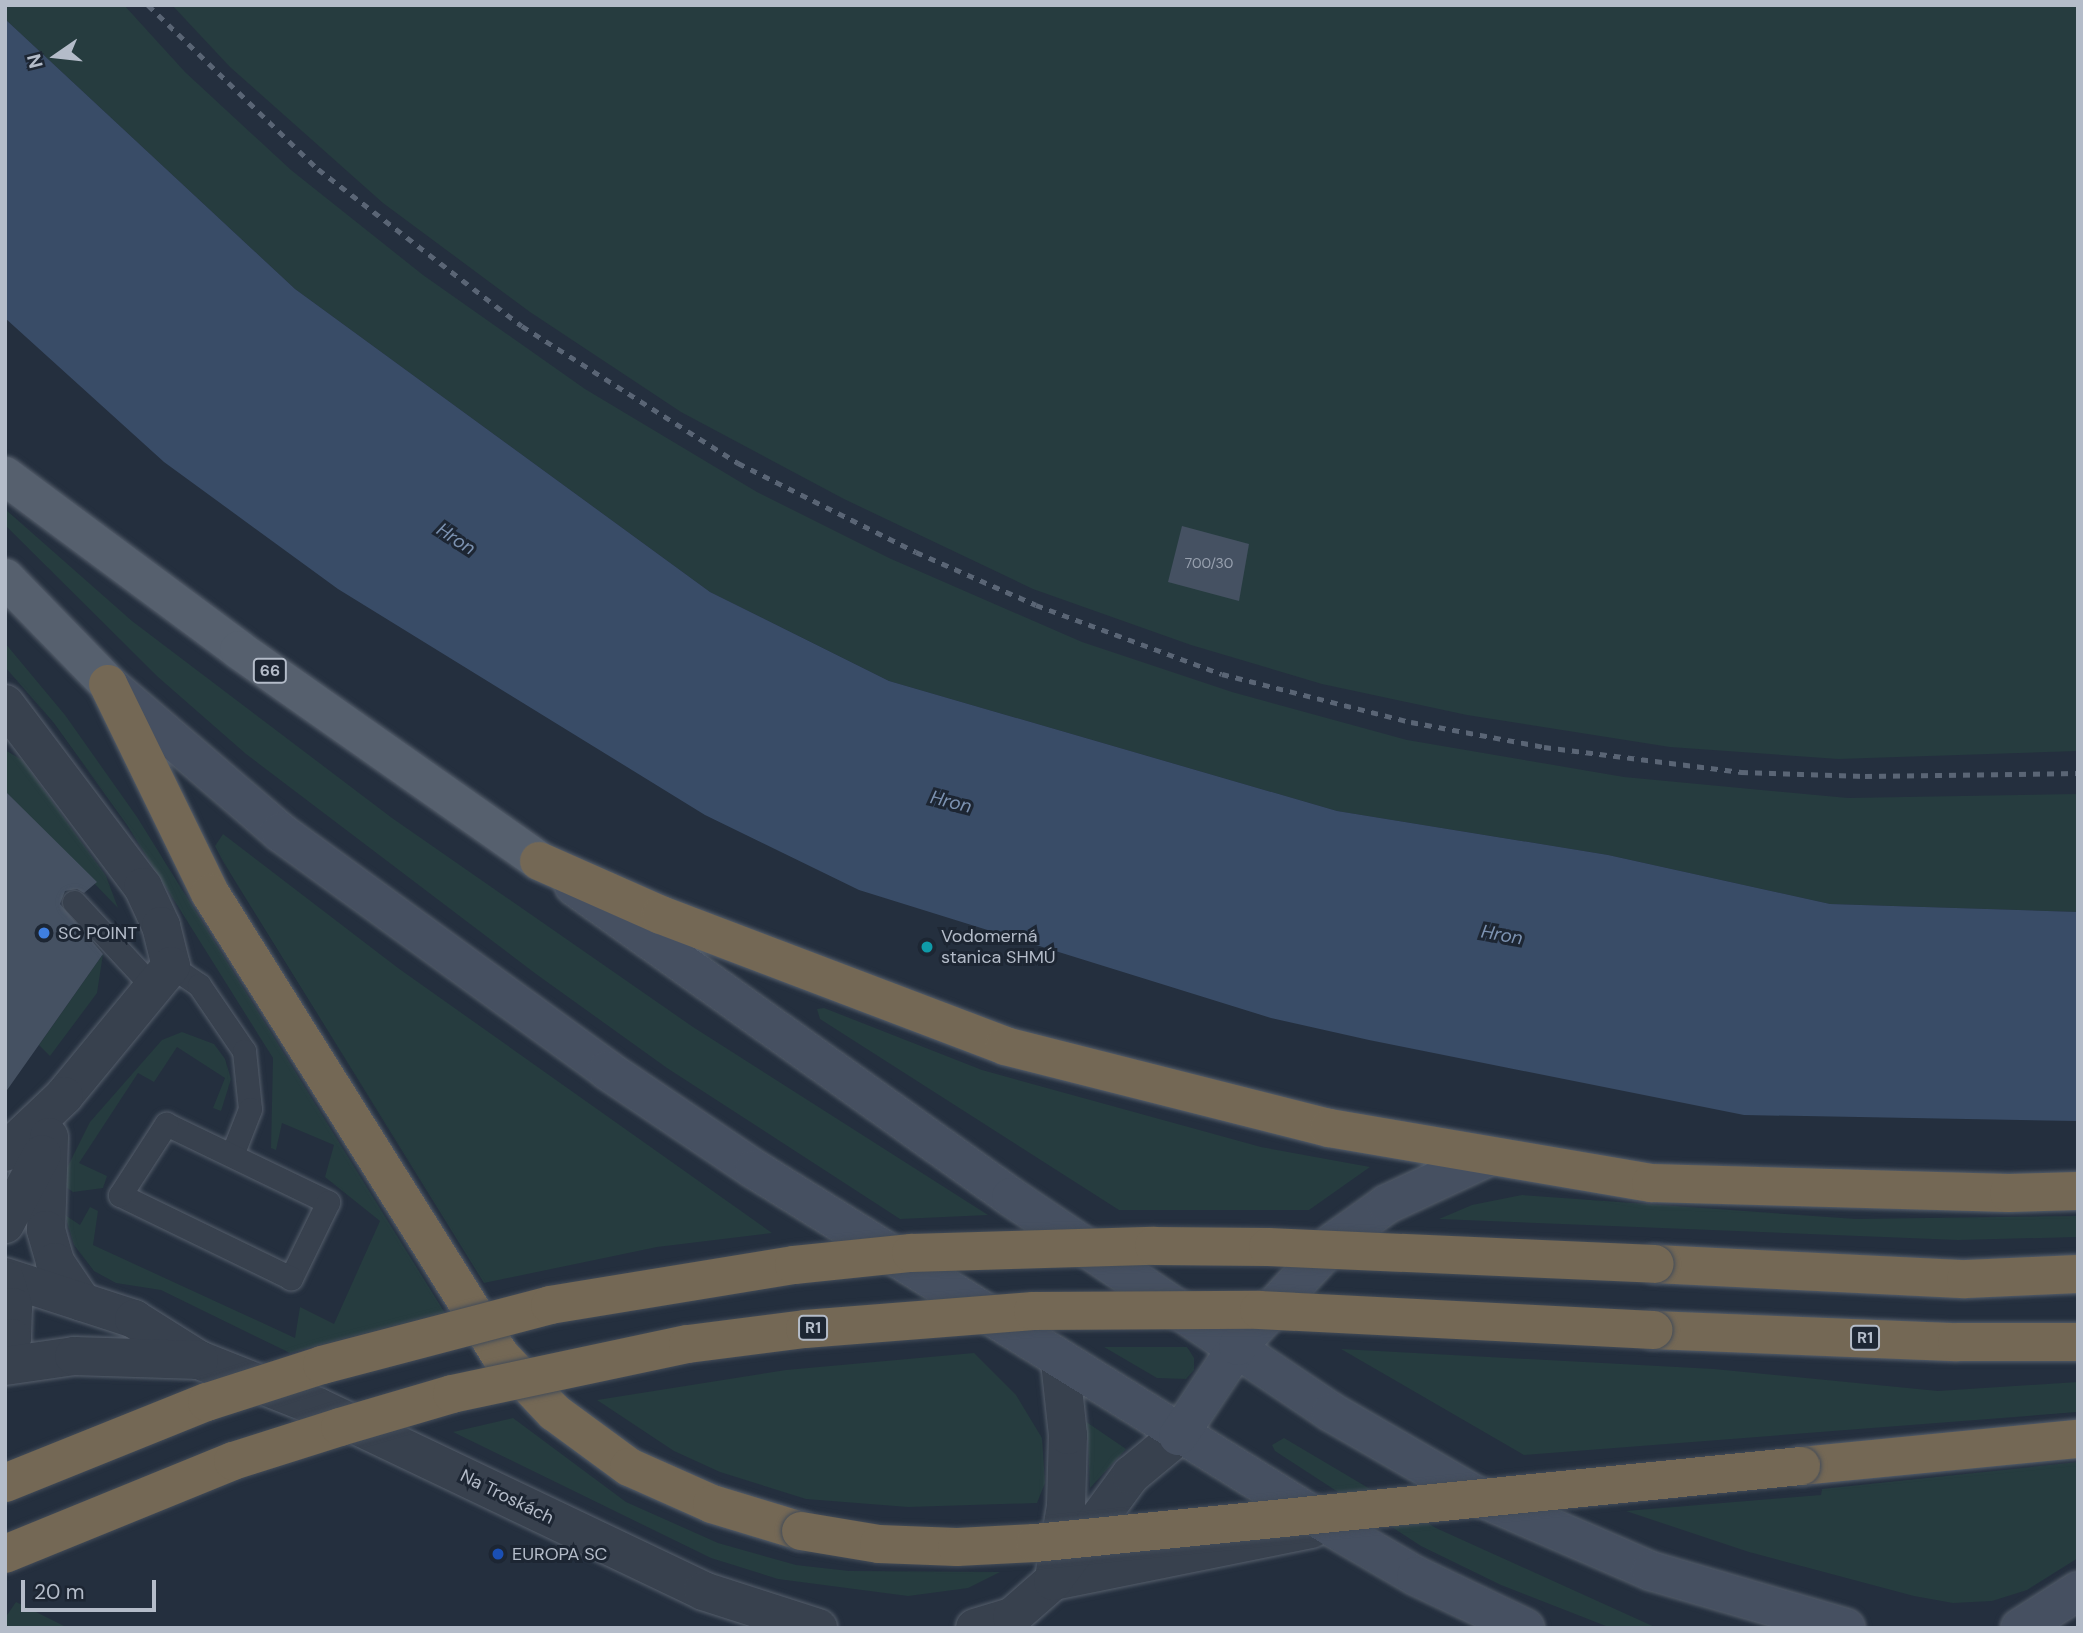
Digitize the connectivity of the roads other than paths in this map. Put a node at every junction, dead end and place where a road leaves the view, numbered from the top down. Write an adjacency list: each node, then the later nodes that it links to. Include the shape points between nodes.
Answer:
1 (5, 475): 5 (main road, 66, via 239,650)
2 (5, 578): 3 (main road)
3 (108, 684): 22 (main road, via 280,832 595,1062); 25 (highway, bridge, via 210,893 500,1355 554,1412 629,1466 712,1504 801,1531 879,1544 957,1547)
4 (5, 704): 7 (street, via 143,887 161,926)
5 (539, 861): 12 (highway, via 661,915 1005,1046 1329,1128); 19 (main road, via 1011,1197)
6 (74, 902): 7 (lane)
7 (162, 977): 8 (street); 11 (lane, via 199,985 244,1051 250,1109)
8 (64, 1096): 9 (street); 10 (street)
9 (49, 1137): 14 (street); 17 (street, via 46,1230 55,1262)
10 (5, 1152)
11 (232, 1155): 11 (lane, via 166,1124 120,1195 291,1278 328,1202)
12 (1486, 1158): 13 (highway, via 1651,1182); 19 (main road, via 1387,1204 1334,1242)
13 (2078, 1191)
14 (5, 1224)
15 (2078, 1275): 26 (highway, bridge, via 1966,1279 1269,1247 911,1253 794,1265 551,1305 322,1365 207,1402)
16 (5, 1278): 17 (street, Na Troskách); 20 (street, via 13,1307 12,1338)
17 (82, 1302): 21 (street, Na Troskách, via 135,1319)
18 (2078, 1342): 28 (highway, R1, bridge, via 1653,1330 1259,1310 1033,1311 805,1329 688,1344 452,1394 233,1461)
19 (1238, 1346): 24 (main road); 35 (main road, via 1331,1412 1474,1494 1651,1571)
20 (5, 1355)
21 (199, 1360): 23 (street, Na Troskách, via 74,1356); 32 (street, Na Troskách, via 318,1407 703,1591)
22 (1059, 1361): 24 (main road); 29 (street, via 1068,1435 1066,1506)
23 (5, 1366)
24 (1178, 1436): 27 (main road); 29 (street, via 1131,1475)
25 (2078, 1439)
26 (5, 1483)
27 (1330, 1526): 29 (street); 34 (main road, via 1416,1576)
28 (5, 1554)
29 (1054, 1581): 31 (street)
30 (2078, 1591): 36 (main road)
31 (1017, 1622): 33 (street)
32 (818, 1628)
33 (975, 1628)
34 (1524, 1628)
35 (1846, 1628)
36 (2020, 1628)

